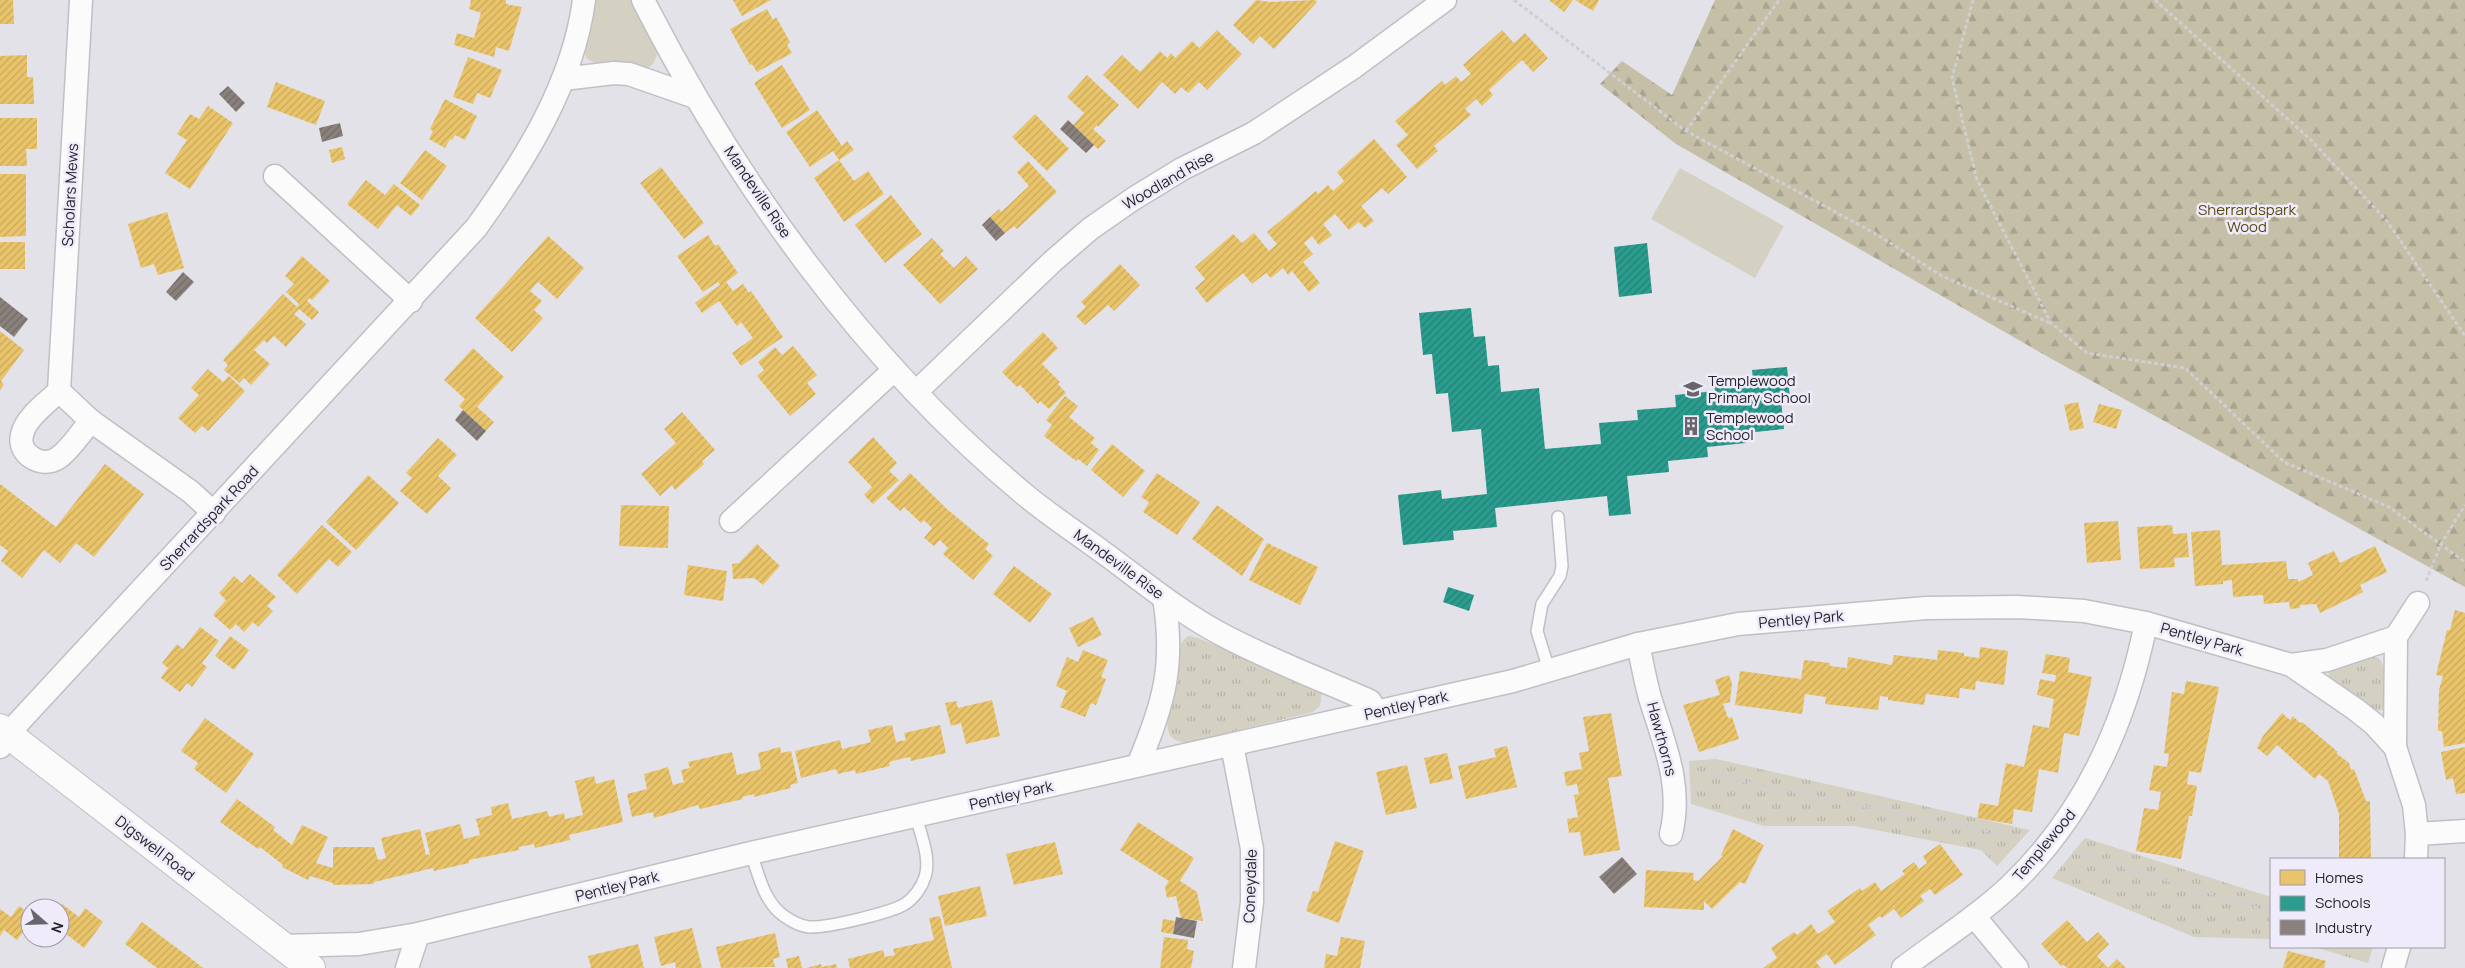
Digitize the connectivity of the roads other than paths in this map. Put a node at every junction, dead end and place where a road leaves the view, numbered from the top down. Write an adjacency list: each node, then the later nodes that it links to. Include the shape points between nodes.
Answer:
1 (81, 0): 10 (street, Scholars Mews)
2 (584, 0): 5 (street, Sherrardspark Road, via 575,46)
3 (643, 0): 6 (street, Mandeville Rise)
4 (1445, 0): 11 (street, Woodland Rise, via 1354,67 1262,127 1182,169 1090,229 1053,260)
5 (563, 79): 6 (street, via 629,74); 8 (street, Sherrardspark Road, via 510,182 476,228)
6 (694, 97): 9 (street, Mandeville Rise, via 827,290)
7 (275, 176): 8 (street)
8 (411, 301): 13 (street, Sherrardspark Road)
9 (894, 370): 11 (street, Mandeville Rise); 15 (street)
10 (59, 391): 12 (street); 12 (street, via 26,425 21,435 22,446 27,453 37,462 58,458)
11 (916, 392): 16 (street, Mandeville Rise, via 1026,496)
12 (91, 421): 13 (street, via 191,492)
13 (214, 513): 24 (street, Sherrardspark Road)
14 (1558, 516): 22 (lane, via 1562,566 1560,576 1542,604 1537,631)
15 (731, 521)
16 (1164, 598): 23 (street, Mandeville Rise, via 1218,633 1370,701); 27 (street, via 1169,626 1166,688)
17 (2418, 603): 19 (street)
18 (2146, 624): 20 (street, Pentley Park, via 2084,611 2018,607 1926,608 1738,624); 21 (street, Pentley Park); 34 (street, Templewood, via 2128,695 2101,763 2068,821 2011,885)
19 (2396, 637): 21 (street, via 2327,660); 26 (street)
20 (1638, 644): 22 (street, Pentley Park); 30 (street, Hawthorns, via 1672,767 1675,817)
21 (2291, 665): 26 (street, Pentley Park, via 2355,709)
22 (1549, 670): 23 (street, Pentley Park)
23 (1376, 712): 25 (street, Pentley Park)
24 (2, 736): 36 (street, Digswell Road)
25 (1232, 744): 27 (street, Pentley Park); 40 (street, Coneydale, via 1252,849 1252,902)
26 (2395, 747): 31 (street, Pentley Park, via 2414,805)
27 (1138, 765): 28 (street, Pentley Park)
28 (916, 817): 32 (street, Pentley Park); 32 (lane, via 928,864 926,877 918,890 906,903 894,909 825,926 796,923 774,908 765,893)
29 (2465, 831): 31 (street)
30 (1671, 834)
31 (2417, 834): 33 (street, Pentley Park)
32 (752, 853): 35 (street, Pentley Park)
33 (2416, 858)
34 (1974, 916): 41 (street, Templewood); 42 (street)
35 (418, 934): 36 (street, Pentley Park, via 359,944); 39 (street)
36 (282, 946): 38 (street, Digswell Road)
37 (2399, 948): 43 (street)
38 (311, 968)
39 (407, 968)
40 (1244, 968)
41 (1903, 968)
42 (2017, 968)
43 (2392, 968)

